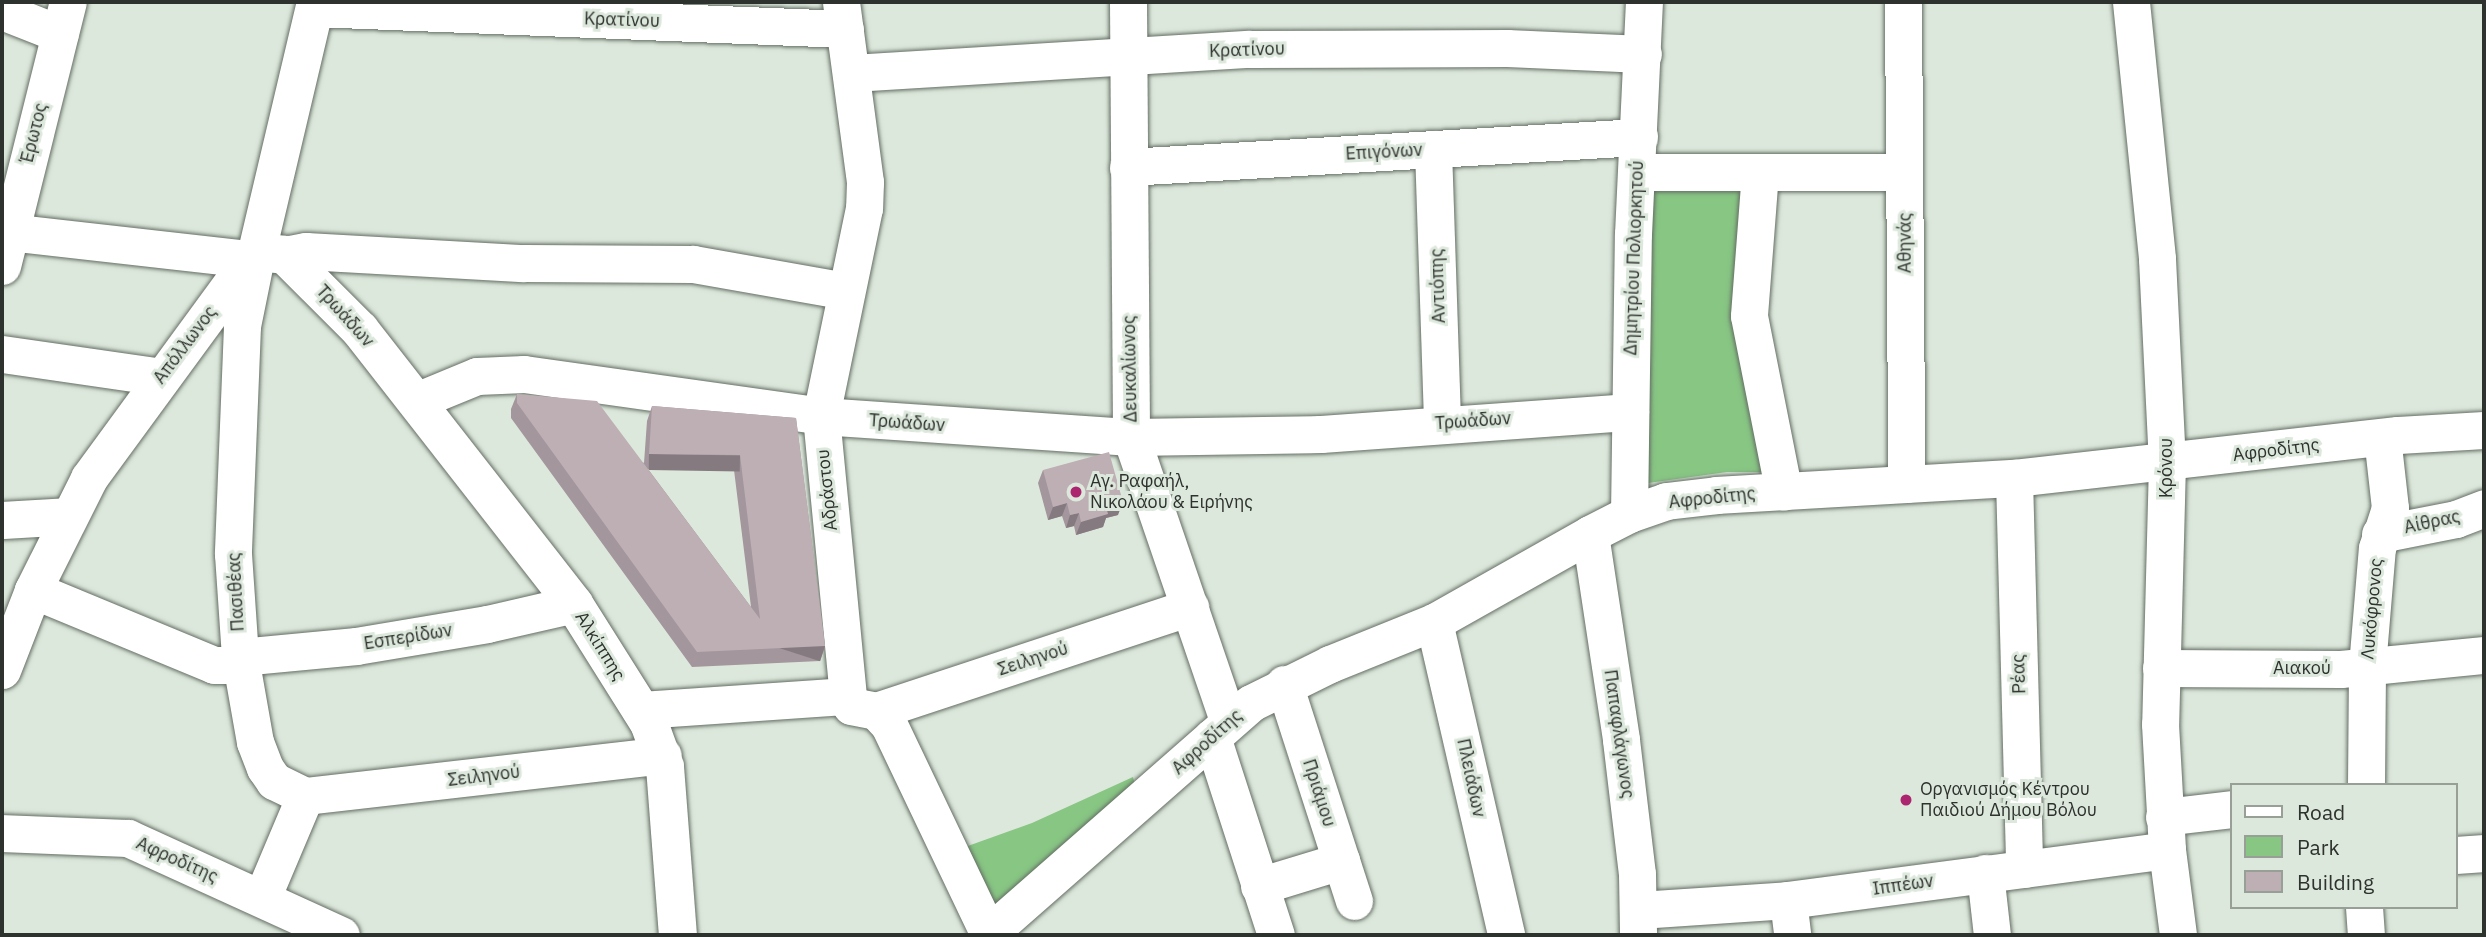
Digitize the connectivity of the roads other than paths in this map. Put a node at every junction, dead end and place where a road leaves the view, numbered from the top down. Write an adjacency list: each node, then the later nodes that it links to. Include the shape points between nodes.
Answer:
1 (1128, 2): 10 (street, Δευκαλίωνος)
2 (1644, 2): 9 (street, Δημητρίου Πολιορκητού)
3 (1903, 2): 16 (street, Αθηνάς)
4 (2131, 2): 29 (street, Κρόνου, via 2157,259)
5 (315, 5): 7 (street, Κρατίνου); 18 (street, Απόλλωνος)
6 (2, 11): 8 (street)
7 (843, 15): 11 (street, Αδράστου)
8 (64, 18): 17 (street, Έρωτος)
9 (1643, 54): 10 (street, Κρατίνου, via 1371,47); 13 (street, Δημητρίου Πολιορκητού)
10 (1127, 56): 11 (street, Κρατίνου); 14 (street, Δευκαλίωνος)
11 (852, 73): 19 (street, Αδράστου, via 866,182)
12 (1433, 149): 13 (street, Επιγόνων); 14 (street, Επιγόνων); 25 (street, Αντιόπης)
13 (1638, 155): 15 (street, Επιγόνων); 23 (street, Δημητρίου Πολιορκητού)
14 (1128, 167): 27 (street, Δευκαλίωνος)
15 (1760, 172): 16 (street, Επιγόνων); 32 (street, via 1749,316)
16 (1904, 172): 31 (street, Αθηνάς)
17 (5, 249): 18 (street)
18 (263, 255): 19 (street, via 316,251 511,263 693,264); 21 (street, Απόλλωνος); 22 (street, Τρωάδων, via 360,330); 44 (street, Πασιθέας, via 242,326 233,554)
19 (846, 292): 24 (street, Αδράστου)
20 (2, 354): 21 (street)
21 (161, 377): 35 (street, Απόλλωνος, via 94,471)
22 (416, 401): 24 (street, Τρωάδων, via 477,376 524,374); 40 (street, Αλκίππης)
23 (1630, 412): 25 (street, Τρωάδων); 34 (street, Δημητρίου Πολιορκητού)
24 (821, 416): 27 (street, Τρωάδων); 49 (street, Αδράστου)
25 (1442, 423): 27 (street, Τρωάδων, via 1321,433)
26 (2484, 430): 28 (street, Αφροδίτης)
27 (1131, 437): 41 (street, Δευκαλίωνος)
28 (2382, 437): 29 (street, Αφροδίτης); 38 (street, Λυκόφρoνος, via 2390,508)
29 (2167, 463): 30 (street, Αφροδίτης); 46 (street, Κρόνου)
30 (2014, 478): 31 (street, Αφροδίτης); 61 (street, Ρέας)
31 (1906, 484): 32 (street, Αφροδίτης)
32 (1784, 492): 34 (street, Αφροδίτης, via 1666,501)
33 (2484, 508): 38 (street, Αίθρας, via 2456,519)
34 (1629, 514): 37 (street, Αφροδίτης)
35 (69, 516): 36 (street); 39 (street, Απόλλωνος)
36 (2, 520)
37 (1590, 534): 42 (street, Αφροδίτης); 68 (street, Παπαφλάγωνος, via 1621,740)
38 (2379, 534): 45 (street, Λυκόφρoνος)
39 (33, 590): 44 (street, Εσπερίδων, via 214,665); 47 (street, Απόλλωνος)
40 (574, 604): 44 (street, Εσπερίδων, via 487,624); 50 (street, Αλκίππης)
41 (1190, 607): 49 (street, Σειληνού); 51 (street, Δευκαλίωνος)
42 (1434, 622): 48 (street, Αφροδίτης); 73 (street, Πλειάδων)
43 (2484, 655): 45 (street, Αιακού)
44 (240, 661): 54 (street, Πασιθέας, via 255,742 265,768 274,780)
45 (2367, 666): 46 (street, Αιακού); 53 (street, Λυκόφρoνος)
46 (2161, 668): 57 (street, Κρόνου)
47 (2, 670)
48 (1284, 684): 51 (street, Αφροδίτης); 60 (street, Πριάμου)
49 (862, 704): 50 (street, Σειληνού); 71 (street, Αδράστου, via 889,725)
50 (641, 710): 52 (street, Αλκίππης)
51 (1220, 729): 63 (street, Δευκαλίωνος); 71 (street, Αφροδίτης)
52 (663, 755): 54 (street, Σειληνού); 70 (street, Αλκίππης)
53 (2366, 783)
54 (306, 796): 64 (street)
55 (2230, 809): 57 (street, Ιππέων)
56 (2, 833): 64 (street, Αφροδίτης, via 128,838)
57 (2166, 833): 61 (street, Ιππέων); 75 (street, Κρόνου)
58 (2484, 853): 59 (street)
59 (2458, 855)
60 (1341, 861): 63 (street); 65 (street, Πριάμου)
61 (2024, 869): 62 (street, Ιππέων)
62 (1984, 873): 67 (street, Ιππέων); 74 (street)
63 (1259, 886): 72 (street, Δευκαλίωνος)
64 (262, 898): 69 (street, Αφροδίτης)
65 (1354, 901)
66 (2364, 909): 76 (street)
67 (1790, 918): 68 (street, Ιππέων)
68 (1638, 922)
69 (335, 934)
70 (678, 935)
71 (988, 935)
72 (1276, 935)
73 (1506, 935)
74 (1992, 935)
75 (2178, 935)
76 (2366, 935)

